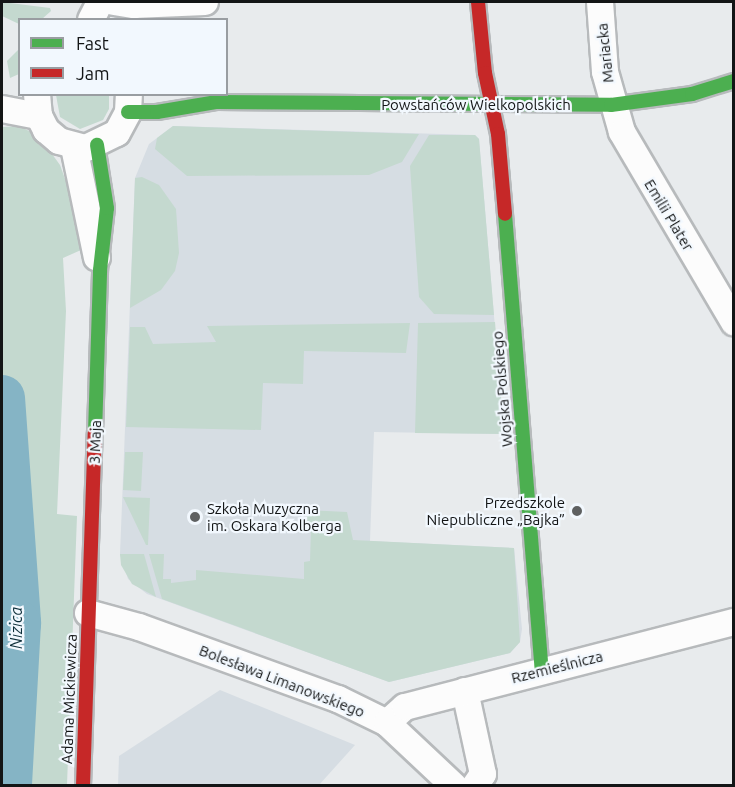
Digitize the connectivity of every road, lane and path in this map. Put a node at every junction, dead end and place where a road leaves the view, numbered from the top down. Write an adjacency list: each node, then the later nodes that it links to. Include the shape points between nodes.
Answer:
1 (101, 2): 6 (street); 7 (street)
2 (114, 2): 3 (street)
3 (205, 2)
4 (478, 2): 15 (street, Wojska Polskiego)
5 (600, 2): 16 (street, Mariacka)
6 (92, 18)
7 (102, 18)
8 (734, 81): 16 (street, Powstańców Wielkopolskich, via 692,94)
9 (18, 92): 10 (street)
10 (2, 96)
11 (194, 96): 12 (street, Powstańców Wielkopolskich)
12 (217, 102): 13 (street, Powstańców Wielkopolskich, via 157,112); 15 (street, Powstańców Wielkopolskich)
13 (128, 103): 18 (street, via 117,133)
14 (38, 105): 17 (street); 18 (street, via 46,130)
15 (492, 105): 16 (street, Powstańców Wielkopolskich); 23 (street, Wojska Polskiego, via 499,146)
16 (611, 105): 20 (street, Emilii Plater, via 630,150)
17 (2, 109)
18 (86, 146): 19 (street, 3 Maja)
19 (100, 270): 21 (street, 3 Maja)
20 (734, 322)
21 (88, 613): 25 (street, Bolesława Limanowskiego, via 244,664 338,699); 26 (street, Adama Mickiewicza)
22 (734, 622): 23 (street, Rzemieślnicza)
23 (542, 670): 24 (street, Rzemieślnicza)
24 (465, 691): 25 (street, Rzemieślnicza, via 405,706); 28 (street, via 483,774)
25 (387, 723): 27 (street, Bolesława Limanowskiego)
26 (83, 786)
27 (454, 786)
28 (475, 786)

